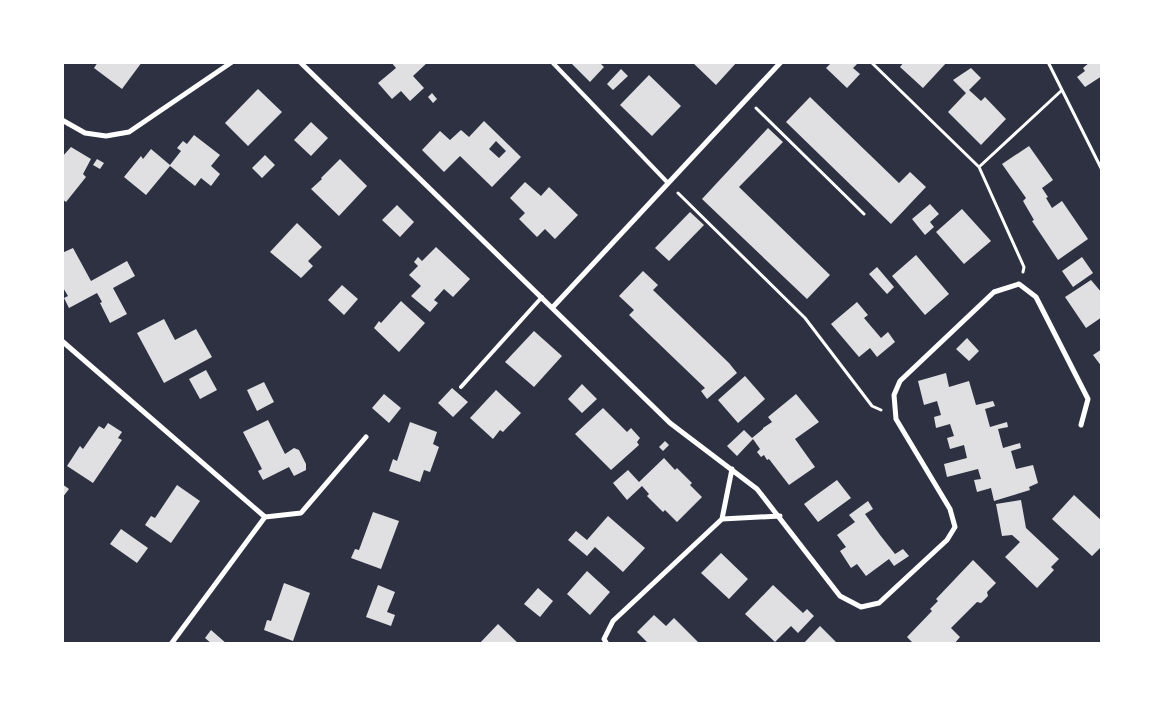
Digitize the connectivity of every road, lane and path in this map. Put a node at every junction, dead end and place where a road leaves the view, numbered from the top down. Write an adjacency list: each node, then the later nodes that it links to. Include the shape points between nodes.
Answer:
1 (232, 62): 9 (street, via 129,132 106,136 85,133)
2 (300, 62): 15 (street)
3 (552, 62): 12 (lane)
4 (781, 62): 8 (street)
5 (871, 62): 10 (path)
6 (1048, 62): 7 (path)
7 (1061, 90): 10 (path); 11 (path)
8 (747, 99): 12 (street); 13 (path)
9 (62, 120)
10 (979, 167): 14 (path, via 1024,267)
11 (1102, 170)
12 (668, 183): 16 (street); 19 (path, via 805,318 872,406)
13 (864, 214)
14 (1019, 284): 19 (street, via 994,292 900,381 894,395); 20 (street, via 1036,297 1088,399)
15 (542, 297): 16 (street); 18 (lane)
16 (552, 308): 22 (street, via 670,423)
17 (62, 341): 24 (street)
18 (461, 387)
19 (896, 419): 23 (street, via 950,509 955,527 947,540 879,603 861,607 840,596)
20 (1081, 425)
21 (366, 437): 24 (street, via 301,513)
22 (732, 469): 23 (street); 25 (street)
23 (780, 516): 25 (street)
24 (265, 517): 26 (street)
25 (722, 519): 27 (street, via 614,621 604,639)
26 (171, 644)
27 (606, 644)

